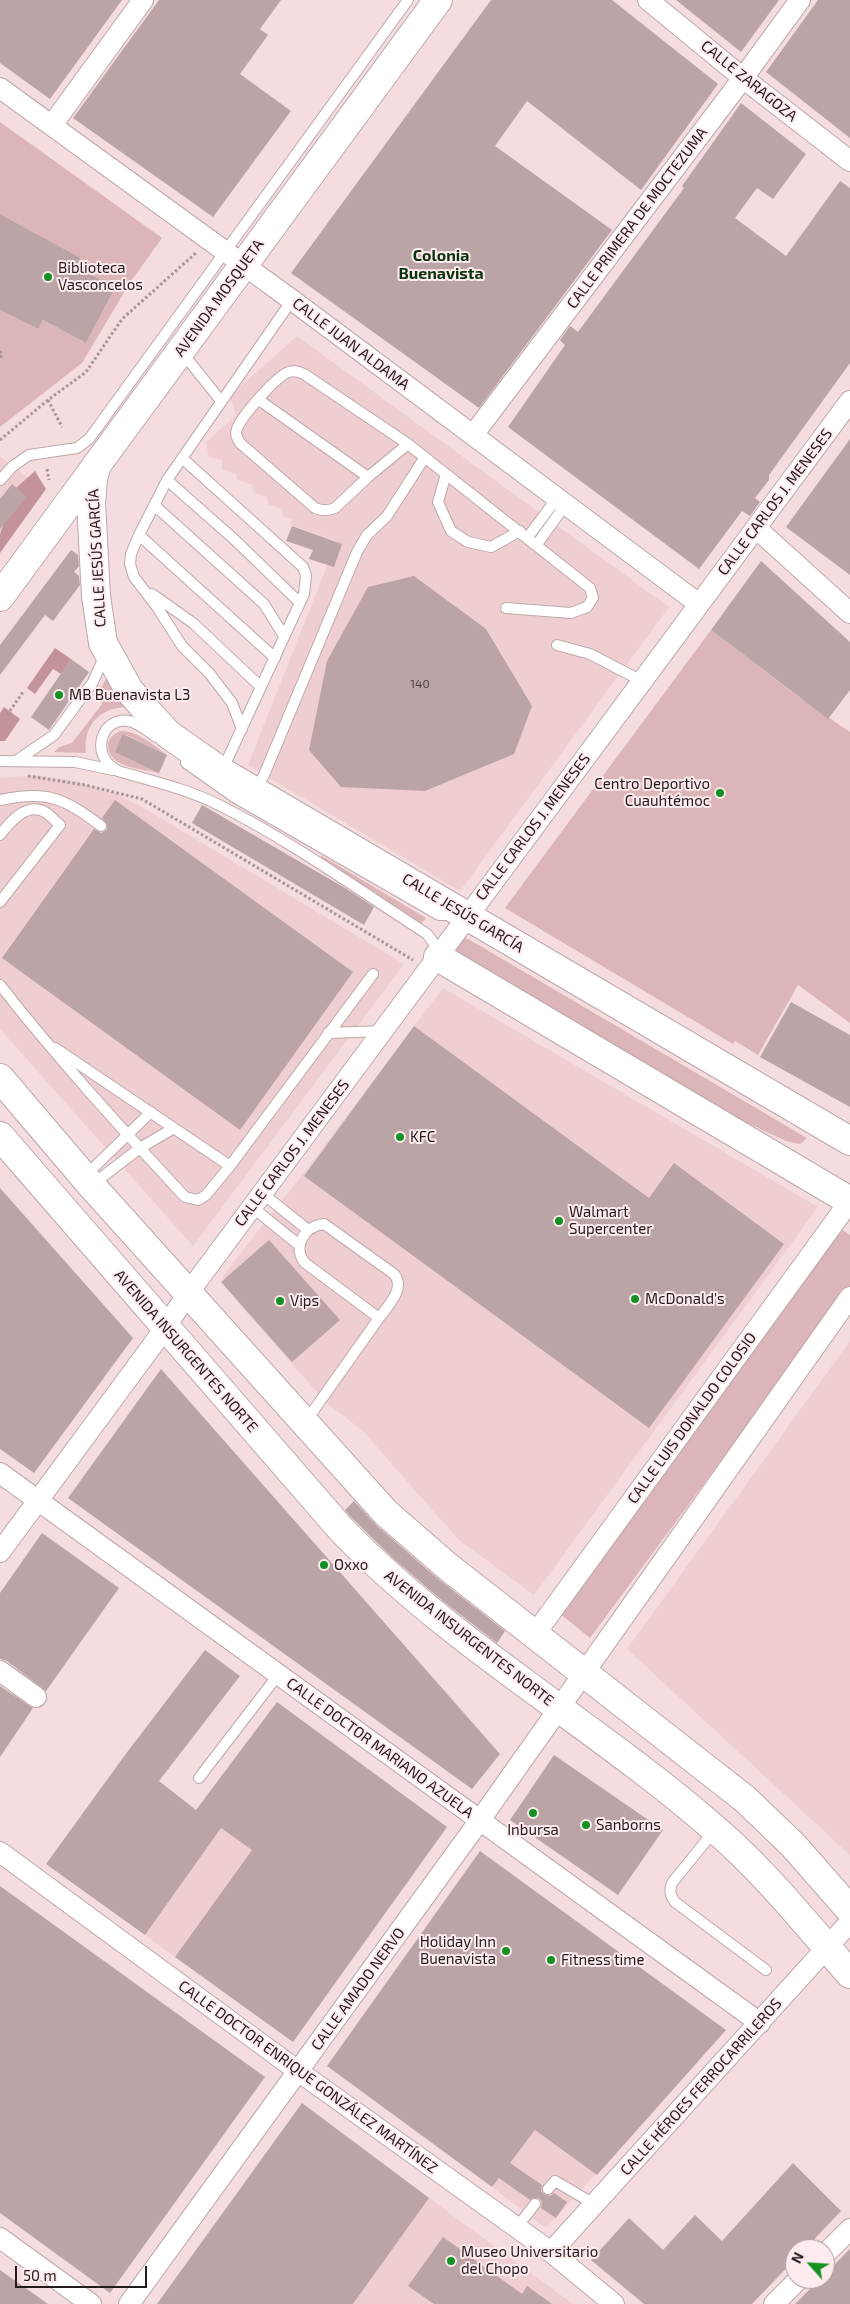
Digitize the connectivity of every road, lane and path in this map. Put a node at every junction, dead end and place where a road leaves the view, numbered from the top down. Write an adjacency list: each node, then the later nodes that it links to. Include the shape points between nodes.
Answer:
1 (143, 0): 8 (street)
2 (408, 0): 10 (lane)
3 (438, 0): 10 (main road, AVENIDA MOSQUETA)
4 (648, 0): 6 (street, CALLE ZARAGOZA)
5 (800, 0): 6 (street, CALLE PRIMERA DE MOCTEZUMA)
6 (743, 78): 9 (street, CALLE ZARAGOZA); 20 (street, CALLE PRIMERA DE MOCTEZUMA)
7 (0, 88): 8 (street, CALLE JUAN ALDAMA)
8 (52, 125): 10 (street, CALLE JUAN ALDAMA)
9 (850, 161)
10 (227, 252): 11 (street, CALLE JUAN ALDAMA); 13 (main road, AVENIDA MOSQUETA); 15 (path, via 122,319 86,372); 29 (lane, via 90,439 77,448 29,455)
11 (292, 300): 17 (lane); 20 (street, CALLE JUAN ALDAMA)
12 (0, 351): 14 (path)
13 (180, 351): 17 (lane); 25 (main road, AVENIDA MOSQUETA)
14 (0, 359)
15 (48, 400): 19 (path); 21 (path)
16 (259, 400): 22 (lane, via 283,375 297,371); 28 (lane); 28 (lane, via 239,424 237,437 240,443 315,508 328,511 335,508)
17 (221, 401): 24 (lane)
18 (850, 401): 34 (street, CALLE CARLOS J. MENESES)
19 (62, 427)
20 (473, 435): 32 (street, CALLE JUAN ALDAMA)
21 (0, 440)
22 (408, 444): 23 (lane); 28 (lane)
23 (425, 457): 27 (lane); 60 (lane, via 387,516 367,535 357,552)
24 (182, 458): 31 (lane); 40 (lane, via 303,567 306,585)
25 (97, 464): 39 (main road, AVENIDA MOSQUETA); 46 (main road, CALLE JESÚS GARCÍA, via 91,503 96,596 100,632)
26 (47, 469): 30 (path)
27 (446, 474): 35 (lane); 35 (lane, via 438,502 451,531 468,542 491,547)
28 (368, 477)
29 (1, 478)
30 (49, 480)
31 (167, 480): 33 (lane); 40 (lane)
32 (561, 501): 35 (lane); 37 (lane); 41 (street, CALLE JUAN ALDAMA)
33 (154, 505): 36 (lane); 44 (lane, via 264,604)
34 (756, 528): 41 (street, CALLE CARLOS J. MENESES); 43 (street)
35 (524, 534): 37 (lane)
36 (139, 535): 38 (lane, via 130,564); 47 (lane)
37 (537, 544): 42 (lane, via 590,588 593,598 587,607 571,613)
38 (141, 586): 49 (lane, via 194,623); 52 (lane, via 182,646 232,702)
39 (0, 597)
40 (300, 603): 44 (lane)
41 (699, 604): 48 (street, CALLE CARLOS J. MENESES)
42 (506, 608)
43 (850, 613)
44 (284, 636): 47 (lane)
45 (557, 645): 48 (lane, via 590,654)
46 (107, 651): 56 (lane, via 93,682 54,735); 58 (main road, CALLE JESÚS GARCÍA, via 129,690 146,711 168,734)
47 (274, 658): 49 (lane)
48 (642, 681): 65 (street, CALLE CARLOS J. MENESES)
49 (261, 687): 52 (lane)
50 (23, 692): 51 (path)
51 (7, 715)
52 (242, 729): 58 (lane)
53 (167, 746): 57 (lane, via 129,721 110,726 104,734 102,757)
54 (181, 759): 65 (lane, via 234,798 439,916)
55 (0, 761): 56 (lane)
56 (16, 761): 57 (lane, via 75,762)
57 (118, 771): 66 (lane, via 178,787 219,805 314,860 427,934 434,945)
58 (222, 772): 60 (main road, CALLE JESÚS GARCÍA)
59 (20, 775): 66 (path, via 85,785 142,799)
60 (255, 791): 65 (main road, CALLE JESÚS GARCÍA)
61 (0, 800): 62 (lane, via 25,794 54,798 67,802)
62 (101, 826)
63 (0, 835): 64 (lane, via 11,820 31,810 44,812 60,825)
64 (0, 902)
65 (468, 915): 66 (street, CALLE CARLOS J. MENESES); 76 (main road, CALLE JESÚS GARCÍA)
66 (433, 963): 69 (street, CALLE CARLOS J. MENESES); 82 (main road)
67 (373, 974): 70 (lane)
68 (0, 984): 71 (lane)
69 (384, 1030): 70 (lane); 81 (street, CALLE CARLOS J. MENESES)
70 (328, 1034): 79 (lane)
71 (42, 1039): 73 (lane); 75 (lane)
72 (0, 1078): 80 (main road)
73 (151, 1112): 74 (lane); 75 (lane)
74 (174, 1128): 77 (lane); 79 (lane)
75 (128, 1135): 77 (lane); 80 (lane)
76 (850, 1141)
77 (140, 1148): 79 (lane, via 191,1200 206,1195); 80 (lane)
78 (5, 1149): 88 (main road, AVENIDA INSURGENTES NORTE)
79 (230, 1166)
80 (88, 1180): 85 (main road)
81 (257, 1200): 83 (lane); 84 (lane); 85 (street, CALLE CARLOS J. MENESES)
82 (850, 1201): 93 (street, CALLE LUIS DONALDO COLOSIO)
83 (308, 1230): 84 (lane); 87 (lane, via 324,1224 398,1279 397,1292)
84 (299, 1245): 87 (lane, via 300,1257 305,1263)
85 (189, 1292): 88 (street, CALLE CARLOS J. MENESES); 89 (main road)
86 (850, 1297): 95 (street)
87 (379, 1318): 89 (lane)
88 (165, 1327): 91 (street, CALLE CARLOS J. MENESES); 98 (main road, AVENIDA INSURGENTES NORTE, via 340,1528 381,1570 428,1610)
89 (304, 1424): 93 (main road, via 408,1534)
90 (0, 1474): 91 (street, CALLE DOCTOR MARIANO AZUELA)
91 (37, 1500): 92 (street, CALLE CARLOS J. MENESES); 96 (street, CALLE DOCTOR MARIANO AZUELA)
92 (0, 1552)
93 (534, 1634): 95 (main road)
94 (0, 1671): 97 (street)
95 (583, 1672): 98 (street, CALLE AMADO NERVO); 103 (main road, via 745,1799 793,1845)
96 (278, 1674): 99 (lane); 100 (street, CALLE DOCTOR MARIANO AZUELA)
97 (36, 1697)
98 (559, 1708): 100 (street, CALLE AMADO NERVO); 101 (main road, AVENIDA INSURGENTES NORTE)
99 (199, 1778)
100 (480, 1820): 108 (street, CALLE DOCTOR MARIANO AZUELA); 109 (street, CALLE AMADO NERVO)
101 (716, 1829): 105 (main road, AVENIDA INSURGENTES NORTE); 106 (lane, via 672,1883 671,1896)
102 (0, 1852): 109 (street, CALLE DOCTOR ENRIQUE GONZÁLEZ MARTÍNEZ)
103 (850, 1910)
104 (850, 1922): 105 (street, CALLE HÉROES FERROCARRILEROS)
105 (827, 1948): 107 (main road, AVENIDA INSURGENTES NORTE); 108 (street, CALLE HÉROES FERROCARRILEROS)
106 (766, 1970)
107 (850, 1974)
108 (760, 2023): 112 (street, CALLE HÉROES FERROCARRILEROS)
109 (298, 2071): 113 (street, CALLE DOCTOR ENRIQUE GONZÁLEZ MARTÍNEZ); 120 (street, CALLE AMADO NERVO)
110 (548, 2189): 112 (lane, via 554,2181)
111 (535, 2204): 113 (lane)
112 (594, 2204): 117 (street, CALLE HÉROES FERROCARRILEROS)
113 (517, 2227): 117 (street, CALLE DOCTOR ENRIQUE GONZÁLEZ MARTÍNEZ)
114 (850, 2229): 116 (street)
115 (0, 2238): 119 (street)
116 (835, 2244)
117 (551, 2252): 121 (street, CALLE DOCTOR ENRIQUE GONZÁLEZ MARTÍNEZ)
118 (789, 2289): 122 (street)
119 (91, 2304)
120 (129, 2304)
121 (614, 2304)
122 (774, 2304)

